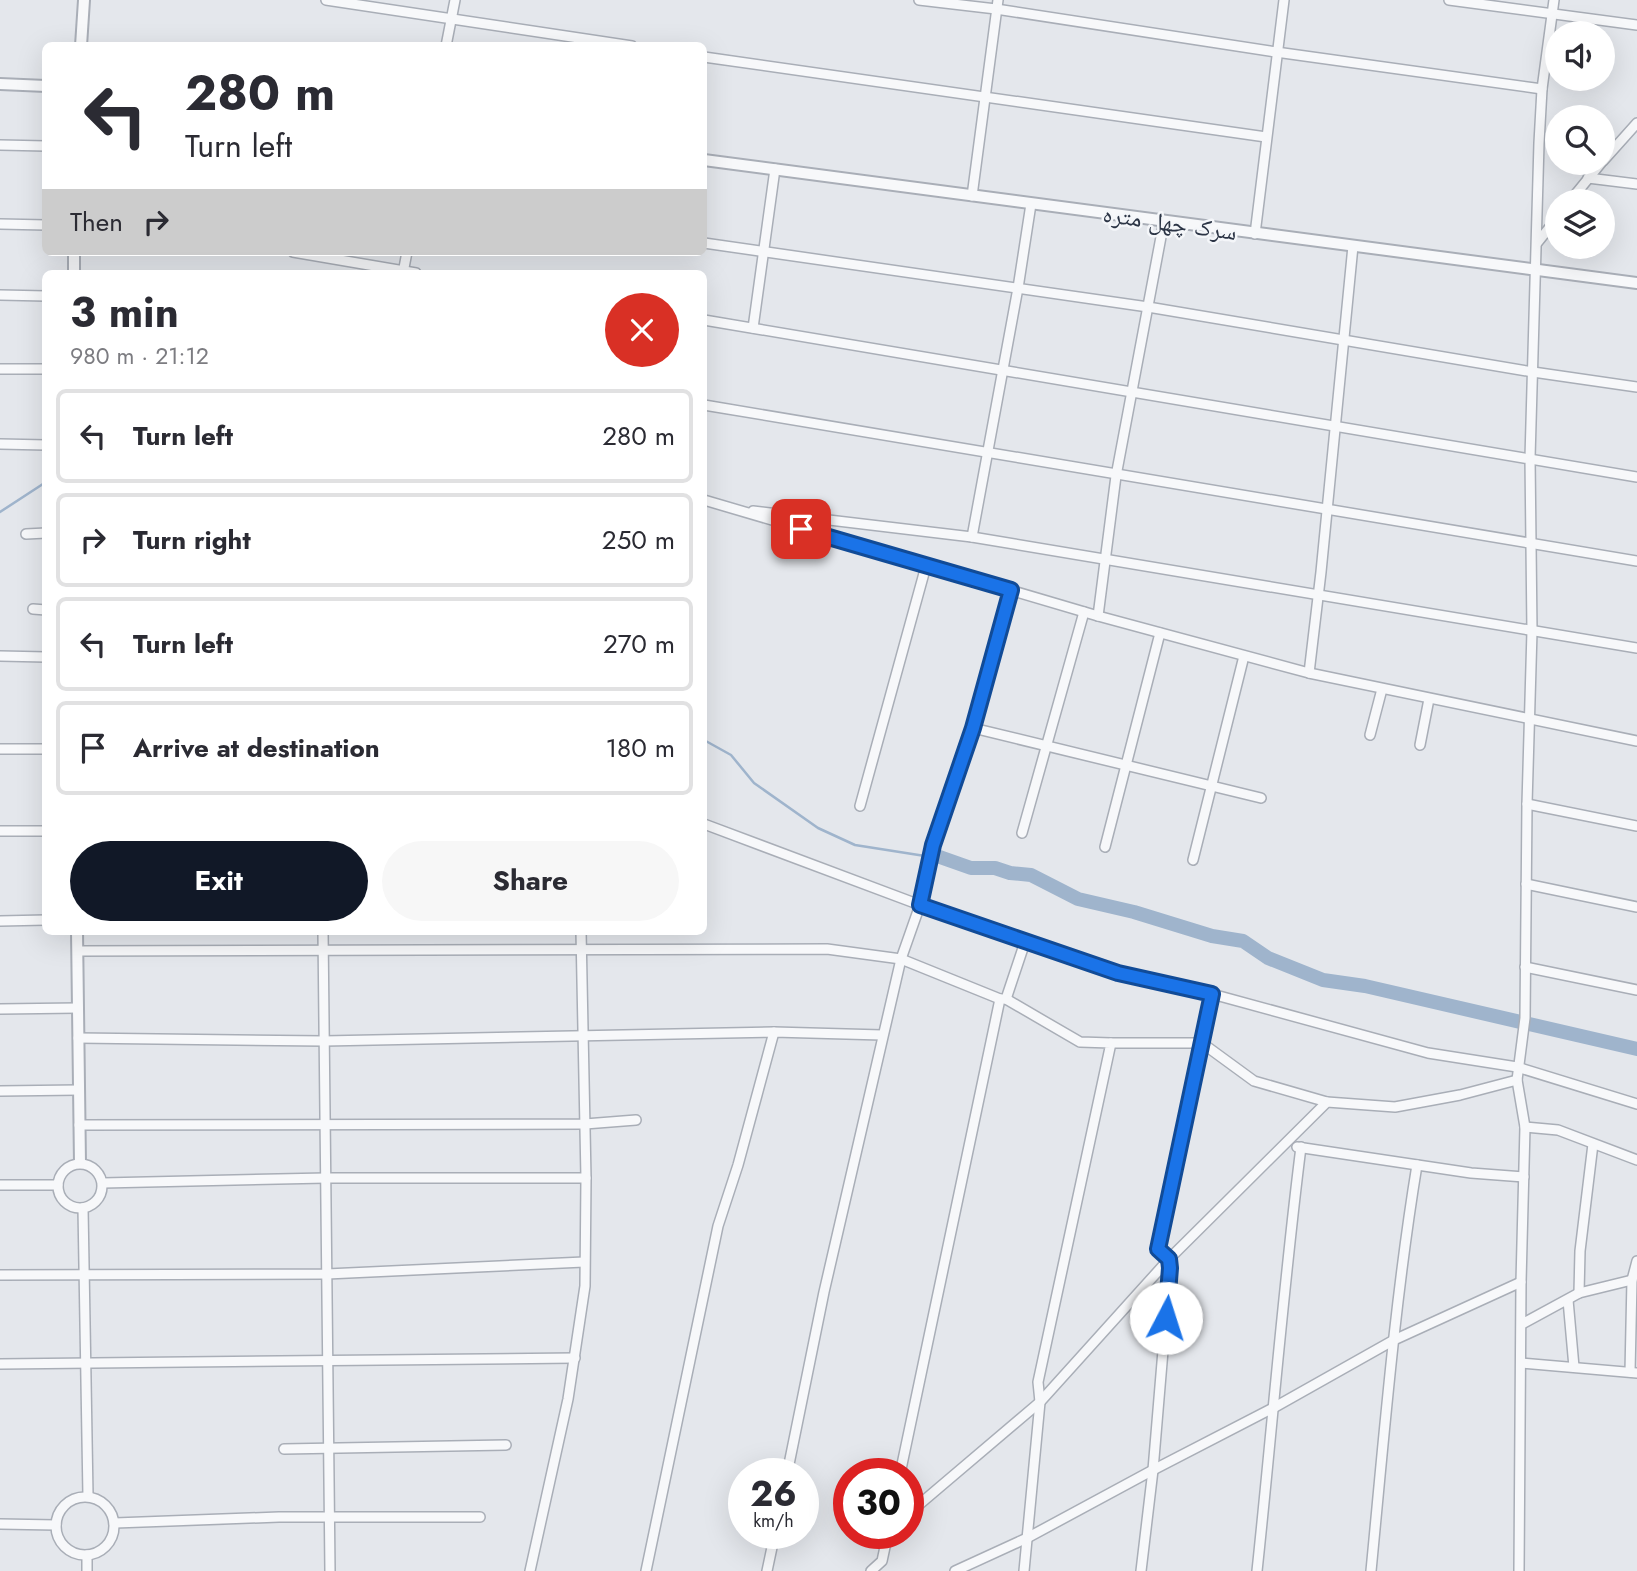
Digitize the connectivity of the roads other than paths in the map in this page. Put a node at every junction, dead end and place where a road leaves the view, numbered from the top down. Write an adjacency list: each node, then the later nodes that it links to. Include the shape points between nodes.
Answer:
1 (84, 0): 12 (street)
2 (326, 0): 10 (street)
3 (455, 0): 10 (street)
4 (919, 0): 8 (street)
5 (1284, 0): 15 (street)
6 (1449, 0): 9 (street)
7 (1554, 0): 9 (street)
8 (997, 4): 15 (street); 20 (street)
9 (1552, 13): 11 (street); 19 (street)
10 (452, 18): 13 (street); 14 (street)
11 (1637, 24)
12 (81, 42)
13 (447, 42)
14 (606, 42)
15 (1276, 52): 19 (street); 22 (street)
16 (707, 57): 20 (street)
17 (0, 84): 18 (street)
18 (42, 86)
19 (1542, 89): 40 (street)
20 (984, 97): 22 (street); 32 (street)
21 (1637, 123): 25 (street)
22 (1266, 137): 38 (street)
23 (0, 145): 24 (street)
24 (42, 146)
25 (1615, 148)
26 (707, 160): 27 (street, سرک چهل متره)
27 (775, 169): 32 (street, سرک چهل متره); 42 (street)
28 (1591, 175): 29 (street)
29 (1588, 178): 30 (street); 31 (street)
30 (1637, 184)
31 (1579, 189)
32 (972, 196): 33 (street, سرک چهل متره)
33 (1031, 204): 34 (street, سرک چهل متره); 47 (street)
34 (1164, 222): 38 (street, سرک چهل متره); 50 (street)
35 (0, 224): 36 (street)
36 (42, 225)
37 (1545, 233): 40 (street)
38 (1255, 234): 41 (street, سرک چهل متره)
39 (707, 243): 42 (street)
40 (1537, 243): 45 (street)
41 (1353, 246): 45 (street, سرک چهل متره); 53 (street)
42 (764, 252): 47 (street); 52 (street)
43 (315, 256): 44 (street)
44 (392, 270)
45 (1536, 271): 46 (street, سرک چهل متره); 57 (street)
46 (1637, 283)
47 (1018, 288): 50 (street); 56 (street)
48 (0, 295): 49 (street)
49 (42, 296)
50 (1148, 307): 53 (street); 59 (street)
51 (707, 320): 52 (street)
52 (753, 328): 56 (street)
53 (1343, 340): 57 (street); 61 (street)
54 (0, 369): 55 (street)
55 (42, 369)
56 (1003, 370): 59 (street); 64 (street)
57 (1533, 372): 58 (street); 65 (street)
58 (1637, 387)
59 (1132, 391): 61 (street); 66 (street)
60 (707, 406): 64 (street)
61 (1335, 425): 65 (street); 70 (street)
62 (0, 444): 63 (street)
63 (42, 445)
64 (988, 453): 66 (street); 73 (street)
65 (1530, 458): 67 (street); 74 (street)
66 (1116, 476): 70 (street); 75 (street)
67 (1637, 477)
68 (707, 501): 69 (street)
69 (727, 508): 73 (street); 77 (street)
70 (1327, 510): 74 (street); 79 (street)
71 (42, 533): 72 (street)
72 (26, 534)
73 (972, 537): 75 (street)
74 (1530, 545): 76 (street); 84 (street)
75 (1106, 559): 79 (street); 83 (street)
76 (1637, 561)
77 (926, 566): 78 (street); 105 (street)
78 (1011, 590): 82 (street); 94 (street)
79 (1318, 595): 84 (street); 90 (street)
80 (33, 609): 81 (street)
81 (42, 610)
82 (1084, 612): 83 (street); 98 (street)
83 (1098, 616): 85 (street)
84 (1532, 631): 86 (street); 93 (street)
85 (1160, 633): 88 (street); 101 (street)
86 (1637, 648)
87 (0, 656): 89 (street)
88 (1244, 656): 90 (street); 102 (street)
89 (42, 657)
90 (1309, 673): 91 (street)
91 (1382, 689): 92 (street); 95 (street)
92 (1429, 699): 93 (street); 97 (street)
93 (1531, 721): 96 (street); 104 (street)
94 (973, 728): 98 (street); 114 (street, via 933,845)
95 (1370, 735)
96 (1637, 741)
97 (1420, 744)
98 (1046, 748): 101 (street); 110 (street)
99 (0, 749): 100 (street)
100 (42, 749)
101 (1126, 766): 102 (street); 111 (street)
102 (1210, 785): 103 (street); 112 (street)
103 (1261, 797)
104 (1527, 804): 107 (street); 113 (street)
105 (860, 806)
106 (707, 825): 114 (street)
107 (1637, 826)
108 (0, 831): 109 (street)
109 (42, 831)
110 (1022, 833)
111 (1105, 847)
112 (1193, 860)
113 (1526, 884): 115 (street); 126 (street)
114 (920, 905): 121 (street); 125 (street)
115 (1637, 907)
116 (42, 920): 117 (street)
117 (0, 921)
118 (78, 935): 124 (street)
119 (323, 935): 122 (street)
120 (580, 935): 123 (street)
121 (1024, 942): 128 (street, via 1118,973); 129 (street)
122 (323, 950): 123 (street); 124 (street); 136 (street)
123 (581, 950): 125 (street, via 827,949); 134 (street)
124 (78, 951): 130 (street)
125 (901, 959): 129 (street); 133 (street)
126 (1525, 967): 127 (street); 139 (street, via 1525,1028)
127 (1637, 990)
128 (1212, 994): 138 (street); 139 (street, via 1428,1053)
129 (1003, 999): 137 (street, via 1080,1042); 188 (street)
130 (78, 1008): 131 (street); 135 (street)
131 (0, 1009)
132 (774, 1032): 133 (street); 134 (street); 204 (street, via 718,1226)
133 (882, 1035): 187 (street)
134 (583, 1036): 136 (street); 146 (street)
135 (78, 1038): 136 (street); 141 (street)
136 (324, 1041): 148 (street)
137 (1111, 1043): 138 (street); 182 (street, via 1038,1382)
138 (1202, 1043): 143 (street, via 1254,1081); 163 (street, via 1158,1249)
139 (1517, 1067): 140 (street); 144 (street)
140 (1517, 1080): 143 (street, via 1395,1107); 149 (street)
141 (79, 1090): 142 (street); 147 (street)
142 (0, 1091)
143 (1327, 1102): 150 (street)
144 (1637, 1104)
145 (636, 1121): 146 (street)
146 (585, 1124): 148 (street); 158 (street)
147 (79, 1125): 148 (street); 154 (street)
148 (325, 1125): 157 (street)
149 (1525, 1126): 151 (street, via 1558,1130); 156 (street)
150 (1285, 1144): 152 (street); 163 (street)
151 (1593, 1144): 153 (street); 171 (street)
152 (1301, 1147): 155 (street); 183 (street)
153 (1637, 1160)
154 (79, 1163): 159 (street, via 95,1169); 161 (street, via 64,1170)
155 (1417, 1165): 156 (street); 174 (street)
156 (1524, 1177): 170 (street)
157 (326, 1178): 158 (street); 159 (street); 167 (street)
158 (586, 1178): 165 (street)
159 (103, 1183): 162 (street, via 96,1202)
160 (0, 1185): 161 (street)
161 (58, 1185): 162 (street, via 64,1200)
162 (83, 1208): 166 (street)
163 (1169, 1259): 182 (street); 189 (street)
164 (1637, 1261): 169 (street)
165 (584, 1262): 167 (street); 175 (street)
166 (84, 1273): 167 (street); 168 (street); 177 (street)
167 (327, 1274): 176 (street)
168 (0, 1275)
169 (1632, 1280): 171 (street); 181 (street)
170 (1521, 1282): 173 (street); 174 (street)
171 (1579, 1293): 172 (street)
172 (1568, 1300): 173 (street); 180 (street)
173 (1521, 1324): 178 (street)
174 (1394, 1340): 183 (street); 211 (street)
175 (575, 1358): 176 (street); 203 (street)
176 (328, 1359): 177 (street); 186 (street)
177 (86, 1363): 179 (street); 190 (street)
178 (1521, 1363): 180 (street); 212 (street)
179 (0, 1364)
180 (1574, 1367): 181 (street)
181 (1633, 1372)
182 (1040, 1402): 191 (street); 197 (street)
183 (1275, 1408): 189 (street); 210 (street)
184 (506, 1444): 186 (street)
185 (284, 1449): 186 (street)
186 (328, 1449): 193 (street)
187 (790, 1458)
188 (904, 1458)
189 (1153, 1470): 197 (street); 209 (street)
190 (88, 1496): 194 (street, via 105,1504); 196 (street, via 66,1504)
191 (924, 1500)
192 (480, 1517): 193 (street)
193 (329, 1518): 194 (street); 202 (street)
194 (115, 1523): 200 (street, via 108,1544)
195 (0, 1524): 196 (street)
196 (56, 1525): 200 (street, via 66,1548)
197 (1027, 1538): 207 (street); 208 (street)
198 (772, 1549): 205 (street)
199 (885, 1549): 206 (street, via 882,1561)
200 (87, 1555): 201 (street)
201 (87, 1571)
202 (330, 1571)
203 (530, 1571)
204 (646, 1571)
205 (767, 1571)
206 (871, 1571)
207 (955, 1571)
208 (1024, 1571)
209 (1141, 1571)
210 (1257, 1571)
211 (1371, 1571)
212 (1520, 1571)

